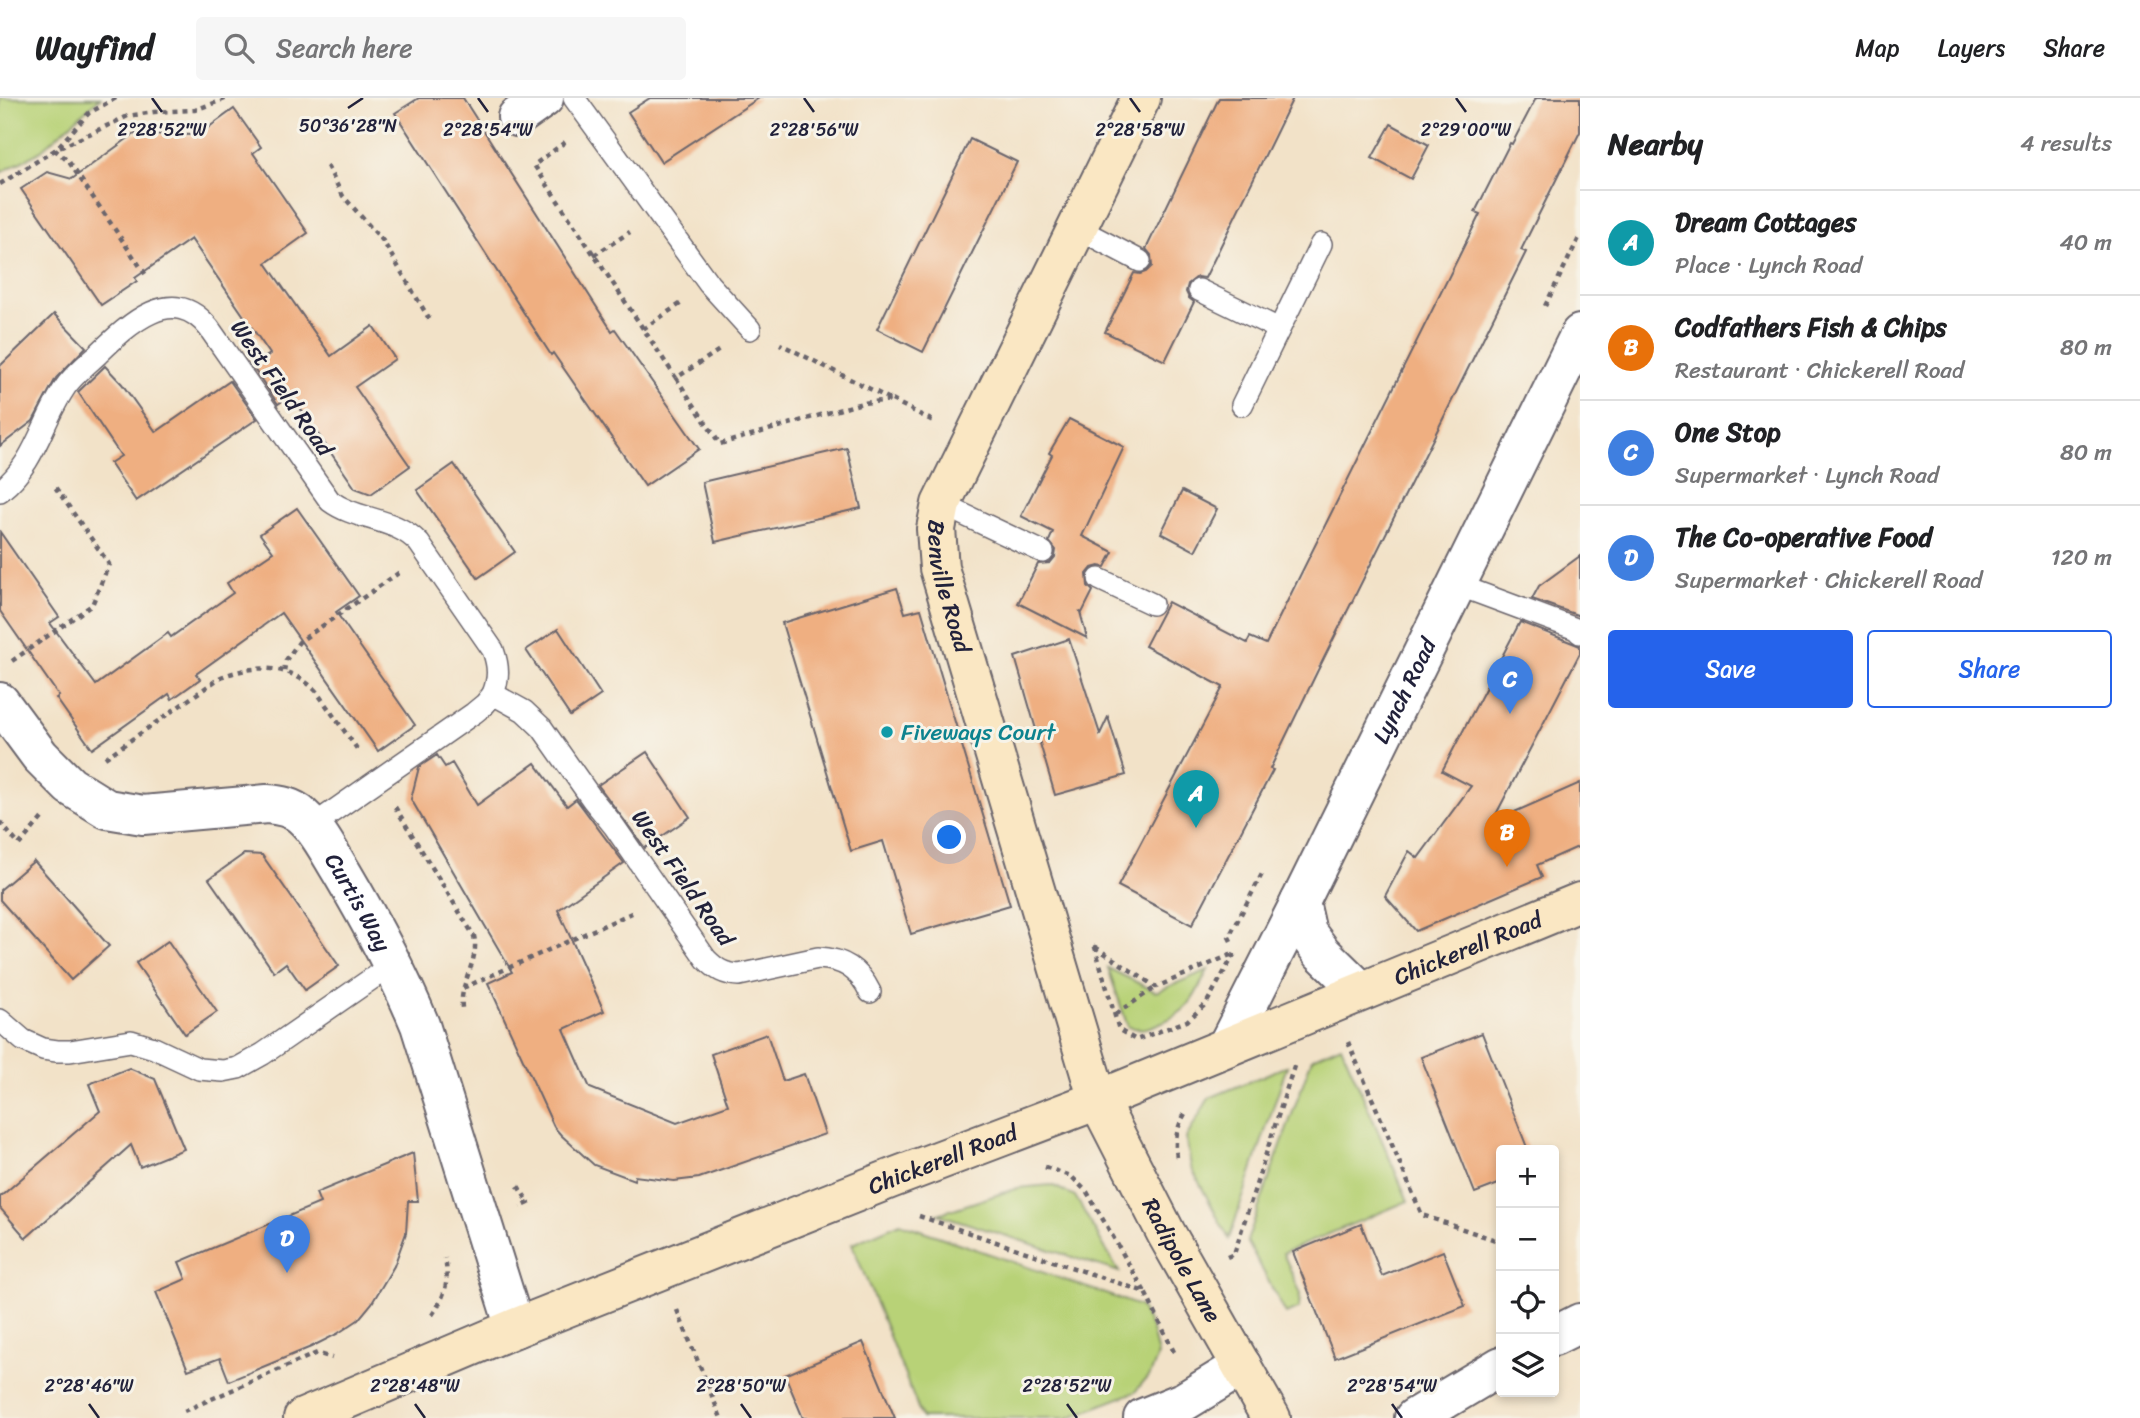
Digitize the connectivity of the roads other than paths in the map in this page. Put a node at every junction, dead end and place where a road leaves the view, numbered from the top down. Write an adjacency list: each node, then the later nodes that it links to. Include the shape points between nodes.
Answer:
1 (574, 98): 7 (lane, via 709,284)
2 (1141, 98): 3 (main road, Benville Road)
3 (1077, 228): 5 (lane); 12 (main road, Benville Road)
4 (1321, 244): 8 (lane)
5 (1140, 261)
6 (1199, 290): 8 (lane)
7 (750, 329)
8 (1279, 329): 10 (lane)
9 (1580, 334): 15 (street, Lynch Road)
10 (1242, 405)
11 (0, 491): 18 (lane, West Field Road, via 32,454 72,380 151,312 168,307 187,309 202,319 330,501 404,530 426,553 493,650 499,670)
12 (942, 504): 13 (lane); 28 (main road, Benville Road, via 936,529 939,568)
13 (1043, 552)
14 (1099, 579): 16 (lane)
15 (1455, 584): 17 (lane); 21 (street, Lynch Road)
16 (1152, 604)
17 (1580, 633)
18 (493, 694): 20 (lane, via 474,713); 25 (lane, West Field Road, via 524,711 542,728 716,970 739,975 831,959 852,967)
19 (0, 702): 20 (street, Curtis Way, via 40,756 70,786 107,809 143,815 267,804 284,806)
20 (312, 826): 23 (street, Curtis Way)
21 (1300, 902): 24 (street, via 1307,933); 27 (street, Lynch Road)
22 (1580, 902): 24 (main road, Chickerell Road)
23 (393, 964): 26 (lane, via 263,1054 223,1071 199,1069 131,1041 70,1051 43,1049 23,1040); 30 (street, Curtis Way, via 420,1025)
24 (1361, 991): 27 (main road, Chickerell Road)
25 (870, 992)
26 (0, 1020)
27 (1227, 1046): 28 (main road, Chickerell Road)
28 (1098, 1100): 30 (main road, Chickerell Road); 32 (main road, Radipole Lane, via 1166,1233)
29 (1580, 1323): 31 (street)
30 (515, 1328): 34 (main road, Chickerell Road)
31 (1558, 1334)
32 (1242, 1366): 35 (street, via 1185,1401); 36 (main road, Radipole Lane)
33 (1496, 1369): 37 (street)
34 (303, 1418)
35 (1143, 1418)
36 (1272, 1418)
37 (1414, 1418)

